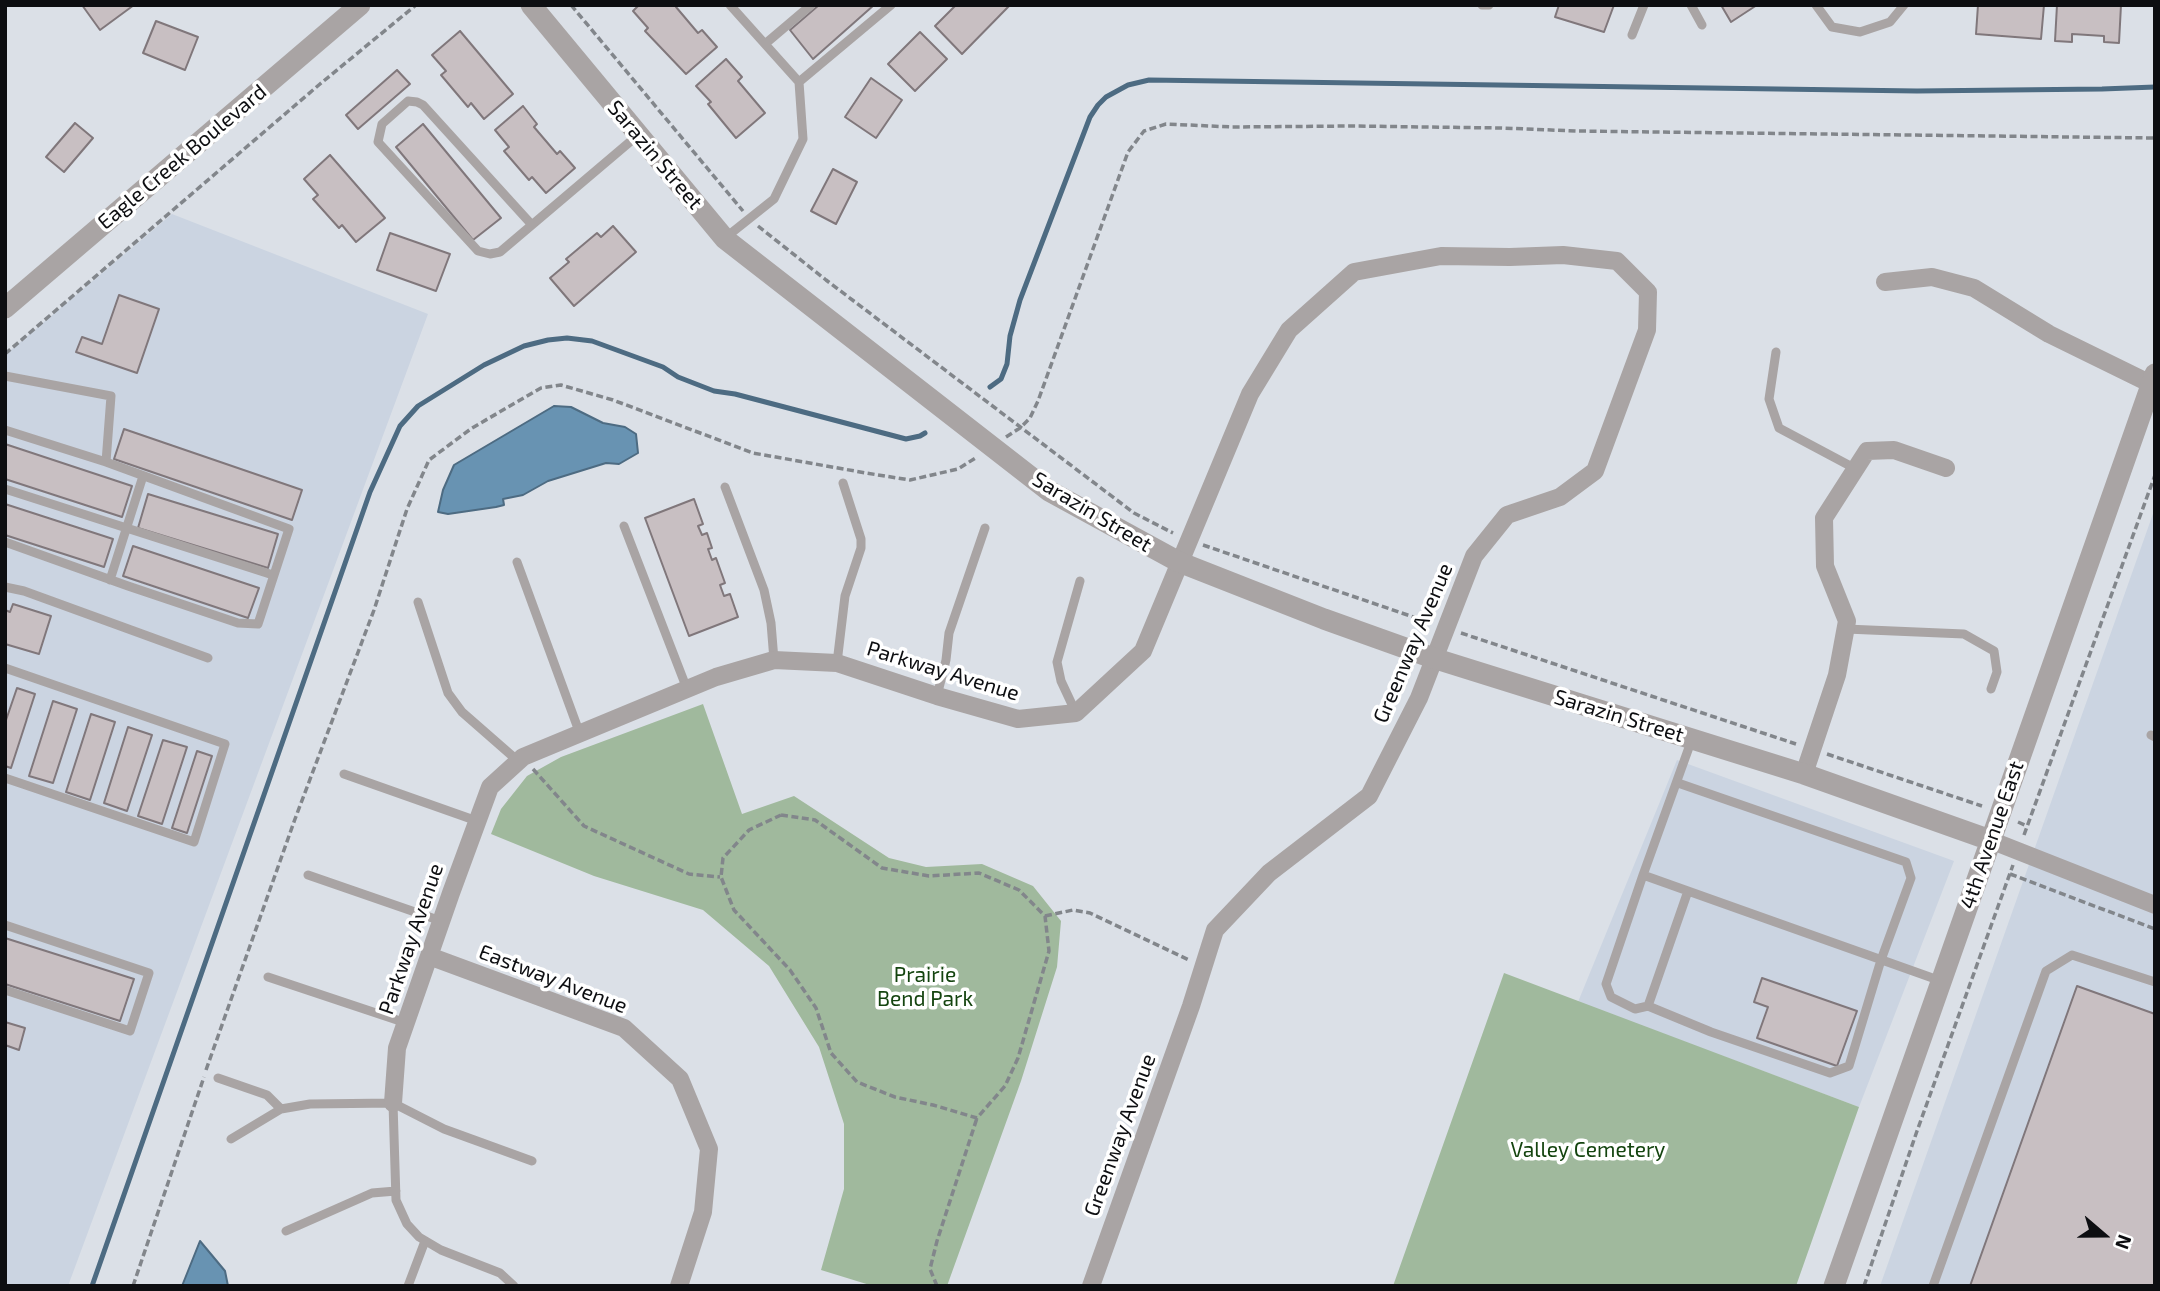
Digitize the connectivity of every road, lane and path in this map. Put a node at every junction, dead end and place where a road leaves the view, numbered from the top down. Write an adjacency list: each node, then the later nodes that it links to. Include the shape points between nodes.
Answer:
1 (360, 5): 23 (street, Eagle Creek Boulevard)
2 (416, 5): 25 (path)
3 (531, 5): 18 (street, Sarazin Street)
4 (571, 5): 19 (path)
5 (730, 5): 16 (lane)
6 (811, 5): 16 (lane)
7 (891, 5): 17 (lane)
8 (1482, 5): 9 (lane)
9 (1489, 5)
10 (1644, 5): 15 (lane)
11 (1691, 5): 14 (lane)
12 (1816, 5): 13 (lane, via 1832,27 1860,32 1890,22)
13 (1904, 5)
14 (1702, 25)
15 (1632, 36)
16 (765, 44): 17 (lane)
17 (799, 82): 19 (lane, via 803,139 774,199)
18 (638, 135): 20 (lane); 21 (street, Sarazin Street)
19 (749, 219): 21 (lane); 40 (path, via 1134,513)
20 (532, 225): 20 (lane, via 500,252 478,251 378,142 382,124 408,102 423,105)
21 (725, 239): 43 (street, Sarazin Street, via 1049,491)
22 (1885, 282): 27 (street, 4th Avenue East, via 1932,277 1974,288 2049,334)
23 (5, 308)
24 (1776, 352): 31 (lane, via 1769,399 1779,428)
25 (5, 354)
26 (6, 379): 29 (lane, via 111,396)
27 (2153, 379): 68 (street, 4th Avenue East)
28 (5, 430): 29 (lane)
29 (106, 462): 33 (lane)
30 (1946, 468): 31 (street, via 1894,450 1867,451)
31 (1856, 469): 50 (street, via 1824,518 1825,566)
32 (2155, 475): 70 (path)
33 (143, 476): 39 (lane); 44 (lane, via 289,529)
34 (843, 483): 54 (lane, via 861,548 845,596)
35 (725, 487): 53 (lane, via 764,590)
36 (5, 489): 39 (lane)
37 (624, 526): 56 (lane)
38 (985, 528): 58 (lane, via 949,633)
39 (126, 529): 44 (lane); 45 (lane)
40 (1189, 540): 43 (street); 49 (path); 49 (street, Greenway Avenue, via 1250,394 1289,330 1354,272 1441,256 1563,255 1617,261 1648,292 1647,330 1595,471 1560,497 1507,515 1474,556)
41 (5, 542): 45 (lane)
42 (517, 562): 60 (lane)
43 (1179, 562): 52 (street, Sarazin Street); 59 (street, via 1143,650)
44 (273, 576): 45 (lane, via 258,624 238,623)
45 (110, 580)
46 (1080, 581): 59 (lane, via 1056,662)
47 (5, 587): 51 (lane)
48 (418, 601): 63 (lane, via 448,693 462,712)
49 (1445, 628): 52 (street, Greenway Avenue); 62 (path)
50 (1846, 629): 57 (lane, via 1964,634 1994,651 1997,673); 62 (street, via 1837,674)
51 (208, 658)
52 (1433, 658): 61 (street, Sarazin Street); 85 (street, Greenway Avenue, via 1419,698 1369,796 1269,873 1215,930)
53 (774, 660): 54 (street, Parkway Avenue); 56 (street, Parkway Avenue)
54 (837, 663): 58 (street, Parkway Avenue)
55 (5, 668): 66 (lane, via 225,744 194,842)
56 (687, 689): 60 (street, Parkway Avenue)
57 (1991, 689)
58 (937, 696): 59 (street, Parkway Avenue, via 1018,719)
59 (1076, 713)
60 (580, 734): 63 (street, Parkway Avenue)
61 (1692, 739): 65 (street, Sarazin Street); 67 (lane)
62 (1812, 749): 65 (street); 68 (path)
63 (520, 759): 69 (street, Parkway Avenue, via 490,787); 76 (path, via 584,826 689,874)
64 (344, 774): 69 (lane)
65 (1804, 774): 71 (street, Sarazin Street)
66 (5, 778)
67 (1678, 783): 75 (lane); 84 (lane, via 1906,862 1911,878)
68 (1999, 814): 70 (path); 71 (street, 4th Avenue East)
69 (477, 821): 80 (street, Parkway Avenue)
70 (2027, 826): 72 (path)
71 (1990, 840): 72 (street, Sarazin Street); 87 (street, 4th Avenue East)
72 (2018, 852): 73 (path); 78 (street, Sarazin Street)
73 (2010, 874): 82 (path); 107 (path)
74 (308, 875): 80 (lane)
75 (1643, 875): 77 (lane); 90 (lane, via 1606,984 1611,997 1635,1009)
76 (721, 877): 79 (path, via 723,858 749,830 781,815 815,820 883,867 929,876 979,873 1019,890); 95 (path, via 734,910 790,970 816,1008 831,1052 857,1083)
77 (1688, 891): 84 (lane); 90 (lane)
78 (2155, 905)
79 (1045, 916): 85 (path, via 1073,910 1090,913); 95 (path, via 1049,951 1017,1058 1005,1086)
80 (441, 921): 83 (street, Parkway Avenue)
81 (5, 925): 89 (lane, via 149,973 130,1031)
82 (2155, 929)
83 (429, 956): 91 (street, Parkway Avenue); 103 (street, Eastway Avenue, via 624,1028 680,1079 709,1149 703,1212)
84 (1881, 960): 87 (lane); 90 (lane, via 1849,1066 1830,1073)
85 (1204, 967): 105 (street, Greenway Avenue)
86 (268, 977): 91 (lane)
87 (1941, 981): 106 (street, 4th Avenue East)
88 (2155, 982): 108 (lane, via 2072,955 2046,971)
89 (5, 990)
90 (1648, 1006)
91 (406, 1023): 93 (street, Parkway Avenue, via 397,1048)
92 (218, 1078): 94 (lane, via 267,1095)
93 (393, 1103): 94 (lane); 97 (lane, via 444,1129); 98 (lane)
94 (281, 1109): 96 (lane)
95 (977, 1118): 104 (path, via 930,1269)
96 (231, 1139)
97 (532, 1161)
98 (396, 1191): 99 (lane, via 372,1193); 100 (lane, via 407,1224)
99 (286, 1231)
100 (425, 1241): 101 (lane); 102 (lane, via 500,1273)
101 (408, 1286)
102 (514, 1286)
103 (679, 1286)
104 (937, 1286)
105 (1091, 1286)
106 (1834, 1286)
107 (1864, 1286)
108 (1933, 1286)

